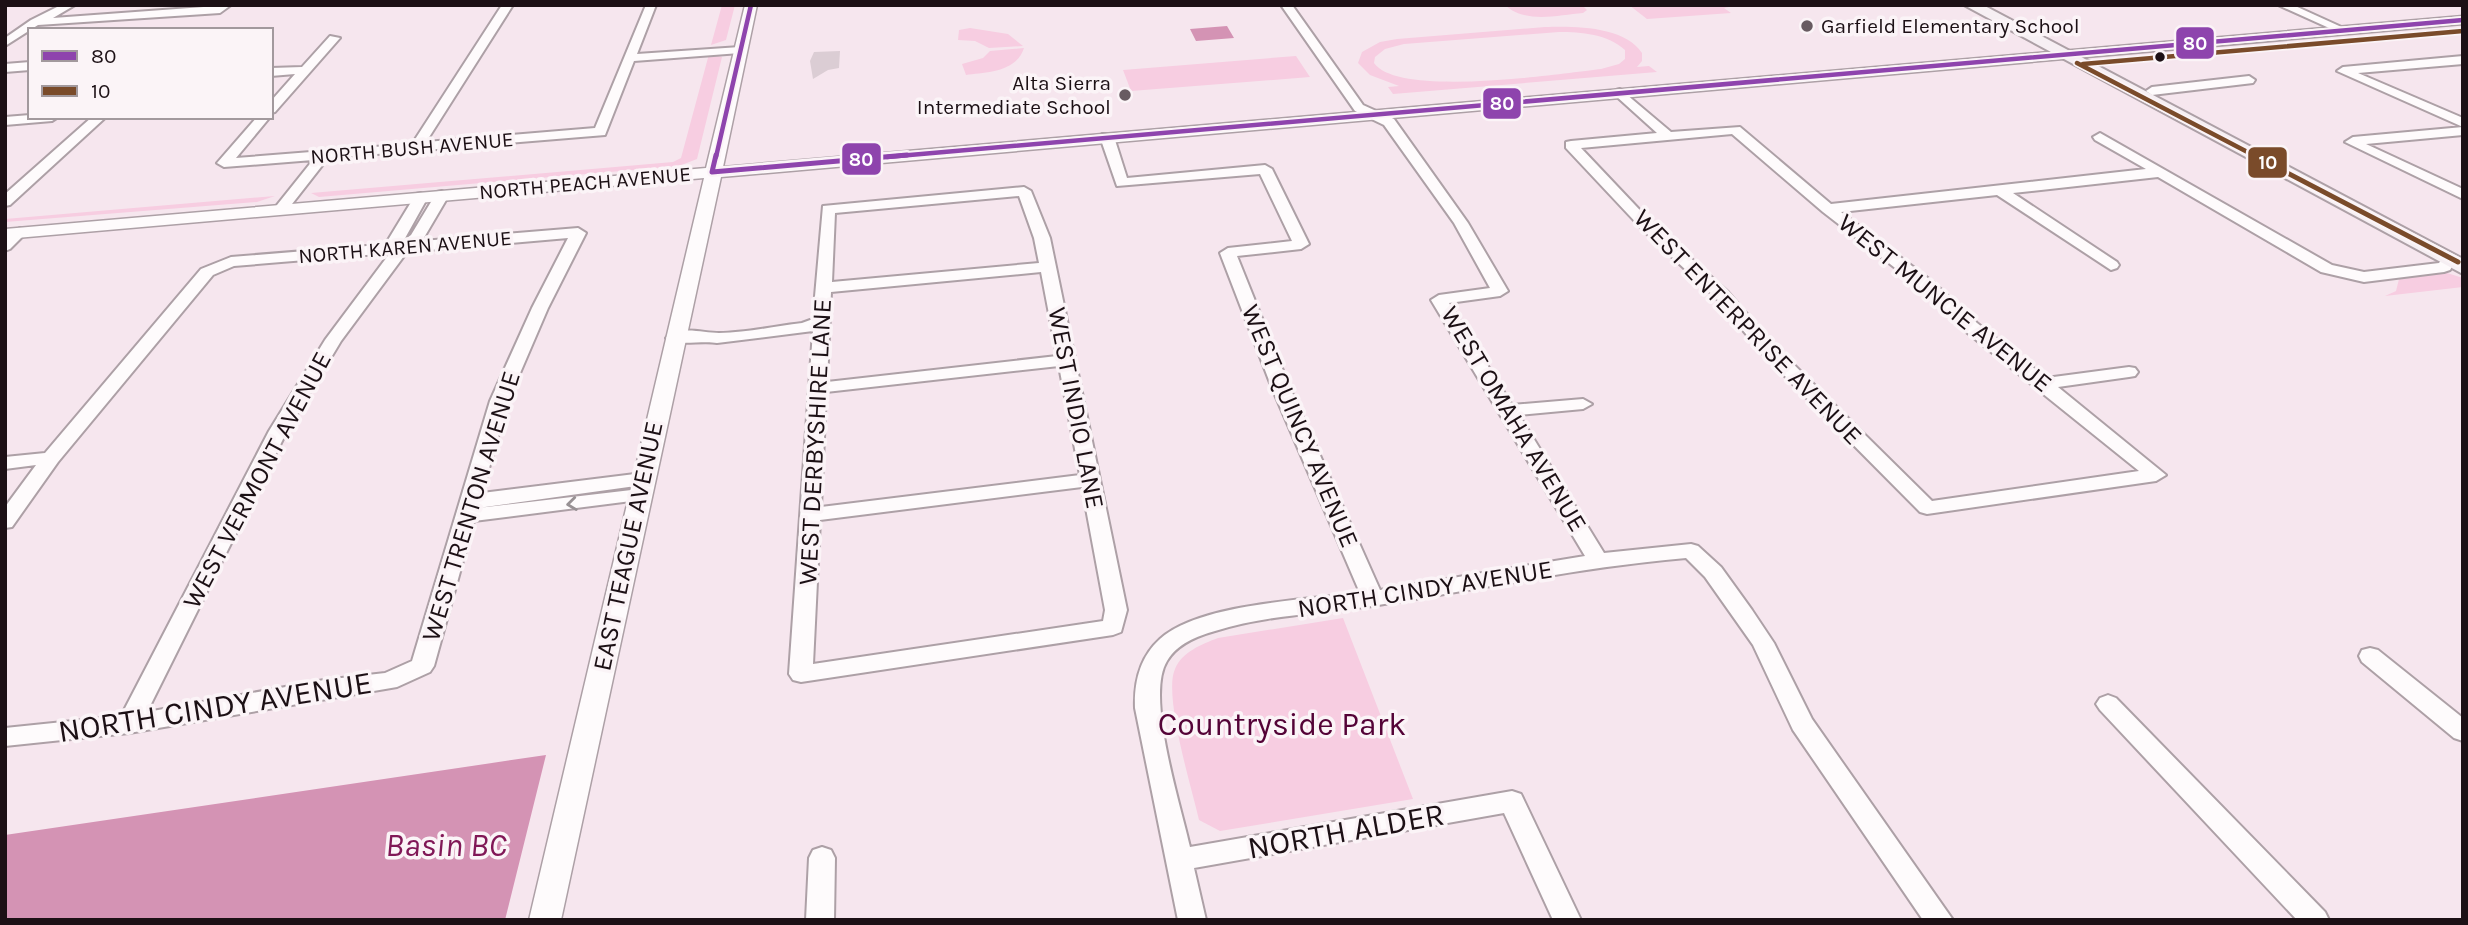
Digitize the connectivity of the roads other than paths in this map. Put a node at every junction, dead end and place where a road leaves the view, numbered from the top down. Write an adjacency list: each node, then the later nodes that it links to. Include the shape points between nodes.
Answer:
1 (70, 5): 11 (street)
2 (508, 5): 38 (street)
3 (651, 5): 16 (street)
4 (751, 5): 15 (street, EAST TEAGUE AVENUE)
5 (1286, 5): 27 (street, via 1359,108)
6 (1971, 5): 17 (main road)
7 (1989, 5): 17 (main road)
8 (2283, 5): 12 (street)
9 (223, 8): 11 (street)
10 (2463, 20): 12 (street, NORTH PEACH AVENUE)
11 (35, 22): 14 (street)
12 (2342, 30): 17 (street, NORTH PEACH AVENUE)
13 (334, 37): 21 (street)
14 (5, 43)
15 (741, 48): 16 (street); 40 (street, EAST TEAGUE AVENUE)
16 (632, 55): 38 (street, NORTH BUSH AVENUE, via 600,132)
17 (2073, 55): 24 (main road); 25 (street, NORTH PEACH AVENUE); 56 (main road)
18 (2463, 60): 32 (street, via 2343,71)
19 (28, 66): 20 (street)
20 (5, 68)
21 (305, 70): 22 (street); 26 (street)
22 (273, 72)
23 (2249, 79): 24 (street)
24 (2152, 91): 56 (main road)
25 (1612, 94): 27 (street, NORTH PEACH AVENUE); 34 (street); 37 (street)
26 (273, 107)
27 (1374, 115): 36 (street, NORTH PEACH AVENUE); 68 (street, WEST OMAHA AVENUE, via 1388,122 1461,223 1497,284 1500,291 1439,300)
28 (28, 119): 31 (street)
29 (98, 119): 42 (street)
30 (262, 119): 39 (street, NORTH BUSH AVENUE, via 224,163)
31 (5, 121)
32 (2463, 123)
33 (2463, 131): 47 (street, via 2352,142)
34 (1668, 136): 37 (street); 50 (street, WEST MUNCIE AVENUE, via 1735,130)
35 (2100, 136): 41 (street)
36 (1107, 137): 40 (street, NORTH PEACH AVENUE); 78 (street, WEST QUINCY AVENUE, via 1122,183 1265,169 1301,244 1228,253)
37 (1652, 138): 71 (street, WEST ENTERPRISE AVENUE, via 1571,145 1927,508)
38 (416, 147): 39 (street, NORTH BUSH AVENUE)
39 (324, 155): 51 (street)
40 (712, 172): 46 (street, NORTH PEACH AVENUE); 62 (street, EAST TEAGUE AVENUE)
41 (2161, 172): 44 (street); 59 (street)
42 (28, 181): 43 (street); 49 (street)
43 (5, 183)
44 (1998, 189): 50 (street); 57 (street)
45 (1024, 191): 58 (street, WEST INDIO LANE); 60 (street, WEST DERBYSHIRE LANE, via 828,209)
46 (442, 195): 48 (street, NORTH PEACH AVENUE); 55 (street, WEST VERMONT AVENUE, via 417,238)
47 (2463, 195)
48 (421, 197): 51 (street, NORTH PEACH AVENUE); 55 (street, WEST VERMONT AVENUE, via 396,240)
49 (5, 202)
50 (1828, 209): 65 (street, WEST MUNCIE AVENUE)
51 (280, 210): 52 (street, NORTH PEACH AVENUE)
52 (12, 233): 54 (street)
53 (578, 233): 55 (street, NORTH KAREN AVENUE); 74 (street, WEST TRENTON AVENUE, via 499,401)
54 (5, 246)
55 (403, 247): 69 (street, NORTH KAREN AVENUE, via 231,262 207,272); 83 (street, WEST VERMONT AVENUE, via 332,340 278,431)
56 (2459, 260): 59 (street, via 2444,268 2364,277)
57 (2110, 265)
58 (1048, 267): 60 (street); 63 (street, WEST INDIO LANE)
59 (2327, 269)
60 (823, 288): 61 (street, WEST DERBYSHIRE LANE)
61 (821, 322): 62 (street, via 805,328 761,328 747,341 731,343 710,336); 66 (street, WEST DERBYSHIRE LANE)
62 (674, 338): 73 (street, EAST TEAGUE AVENUE)
63 (1066, 360): 66 (street); 72 (street, WEST INDIO LANE)
64 (2129, 372): 65 (street)
65 (2045, 384): 71 (street, WEST MUNCIE AVENUE)
66 (818, 388): 75 (street, WEST DERBYSHIRE LANE)
67 (1583, 404): 68 (street)
68 (1508, 411): 77 (street, WEST OMAHA AVENUE)
69 (51, 458): 70 (street); 76 (street)
70 (5, 463)
71 (2156, 475)
72 (1089, 480): 75 (street); 81 (street, WEST INDIO LANE, via 1116,610 1113,627)
73 (641, 487): 74 (street); 88 (street, EAST TEAGUE AVENUE)
74 (468, 509): 80 (street, WEST TRENTON AVENUE)
75 (810, 515): 81 (street, WEST DERBYSHIRE LANE)
76 (5, 522)
77 (1598, 560): 78 (street, NORTH CINDY AVENUE); 92 (street, NORTH CINDY AVENUE, via 1691,551 1713,572 1763,643 1802,724)
78 (1373, 599): 87 (street, NORTH CINDY AVENUE, via 1225,620 1200,627 1166,647 1151,668 1147,708)
79 (2370, 656): 84 (street)
80 (422, 666): 83 (street, NORTH CINDY AVENUE, via 389,681 324,688)
81 (802, 674)
82 (2108, 704): 93 (street)
83 (129, 724): 85 (street, NORTH CINDY AVENUE)
84 (2463, 732)
85 (5, 737)
86 (822, 858): 89 (street)
87 (1180, 860): 90 (street); 91 (street, NORTH ALDER, via 1512,802)
88 (545, 920)
89 (820, 920)
90 (1192, 920)
91 (1567, 920)
92 (1939, 920)
93 (2315, 920)

